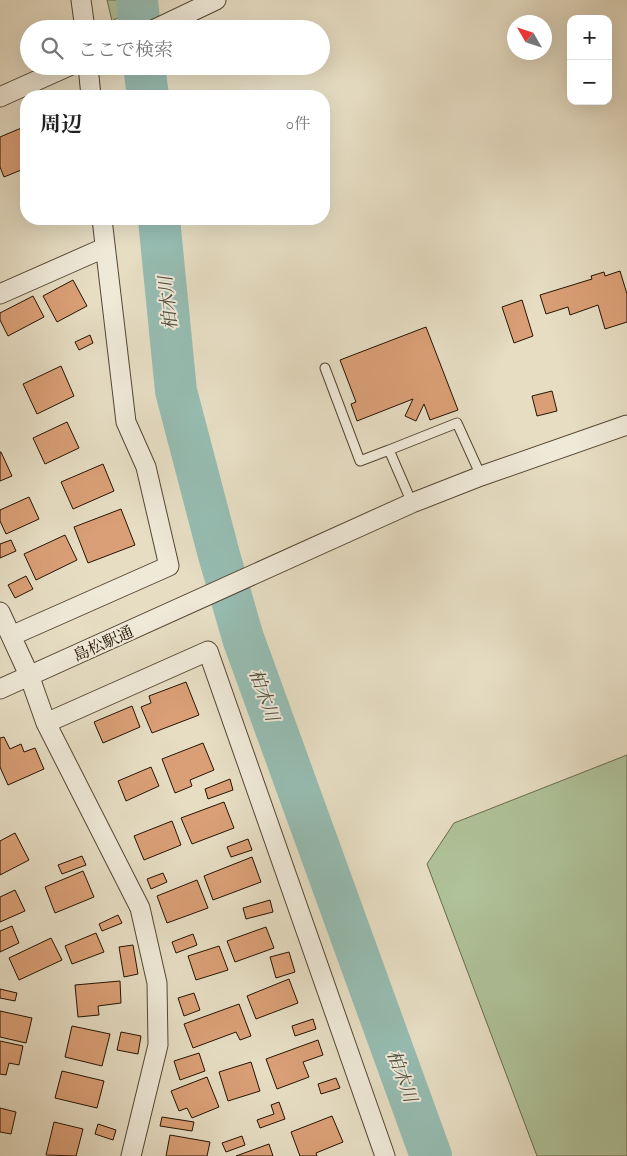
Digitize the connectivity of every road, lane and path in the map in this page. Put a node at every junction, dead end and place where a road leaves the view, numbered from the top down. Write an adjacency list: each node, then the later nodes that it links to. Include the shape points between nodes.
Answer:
1 (82, 0): 3 (street)
2 (216, 0): 4 (street)
3 (84, 20)
4 (173, 20)
5 (49, 75): 8 (street)
6 (89, 75): 7 (street)
7 (90, 90)
8 (0, 97)
9 (102, 225): 10 (street)
10 (104, 248): 11 (street); 18 (street, via 126,422 146,467 169,566)
11 (0, 294)
12 (325, 368): 14 (lane, via 360,461)
13 (627, 425): 15 (street, 島松駅通)
14 (390, 450): 15 (lane, via 457,423); 16 (lane)
15 (481, 476): 16 (street, 島松駅通)
16 (412, 503): 19 (street, 島松駅通)
17 (0, 612): 18 (street)
18 (11, 636): 19 (street)
19 (29, 675): 20 (street, 島松駅通); 21 (street)
20 (0, 689)
21 (46, 724): 22 (street, via 140,908 157,983 158,1045); 23 (street, via 208,651)
22 (131, 1156)
23 (384, 1156)

